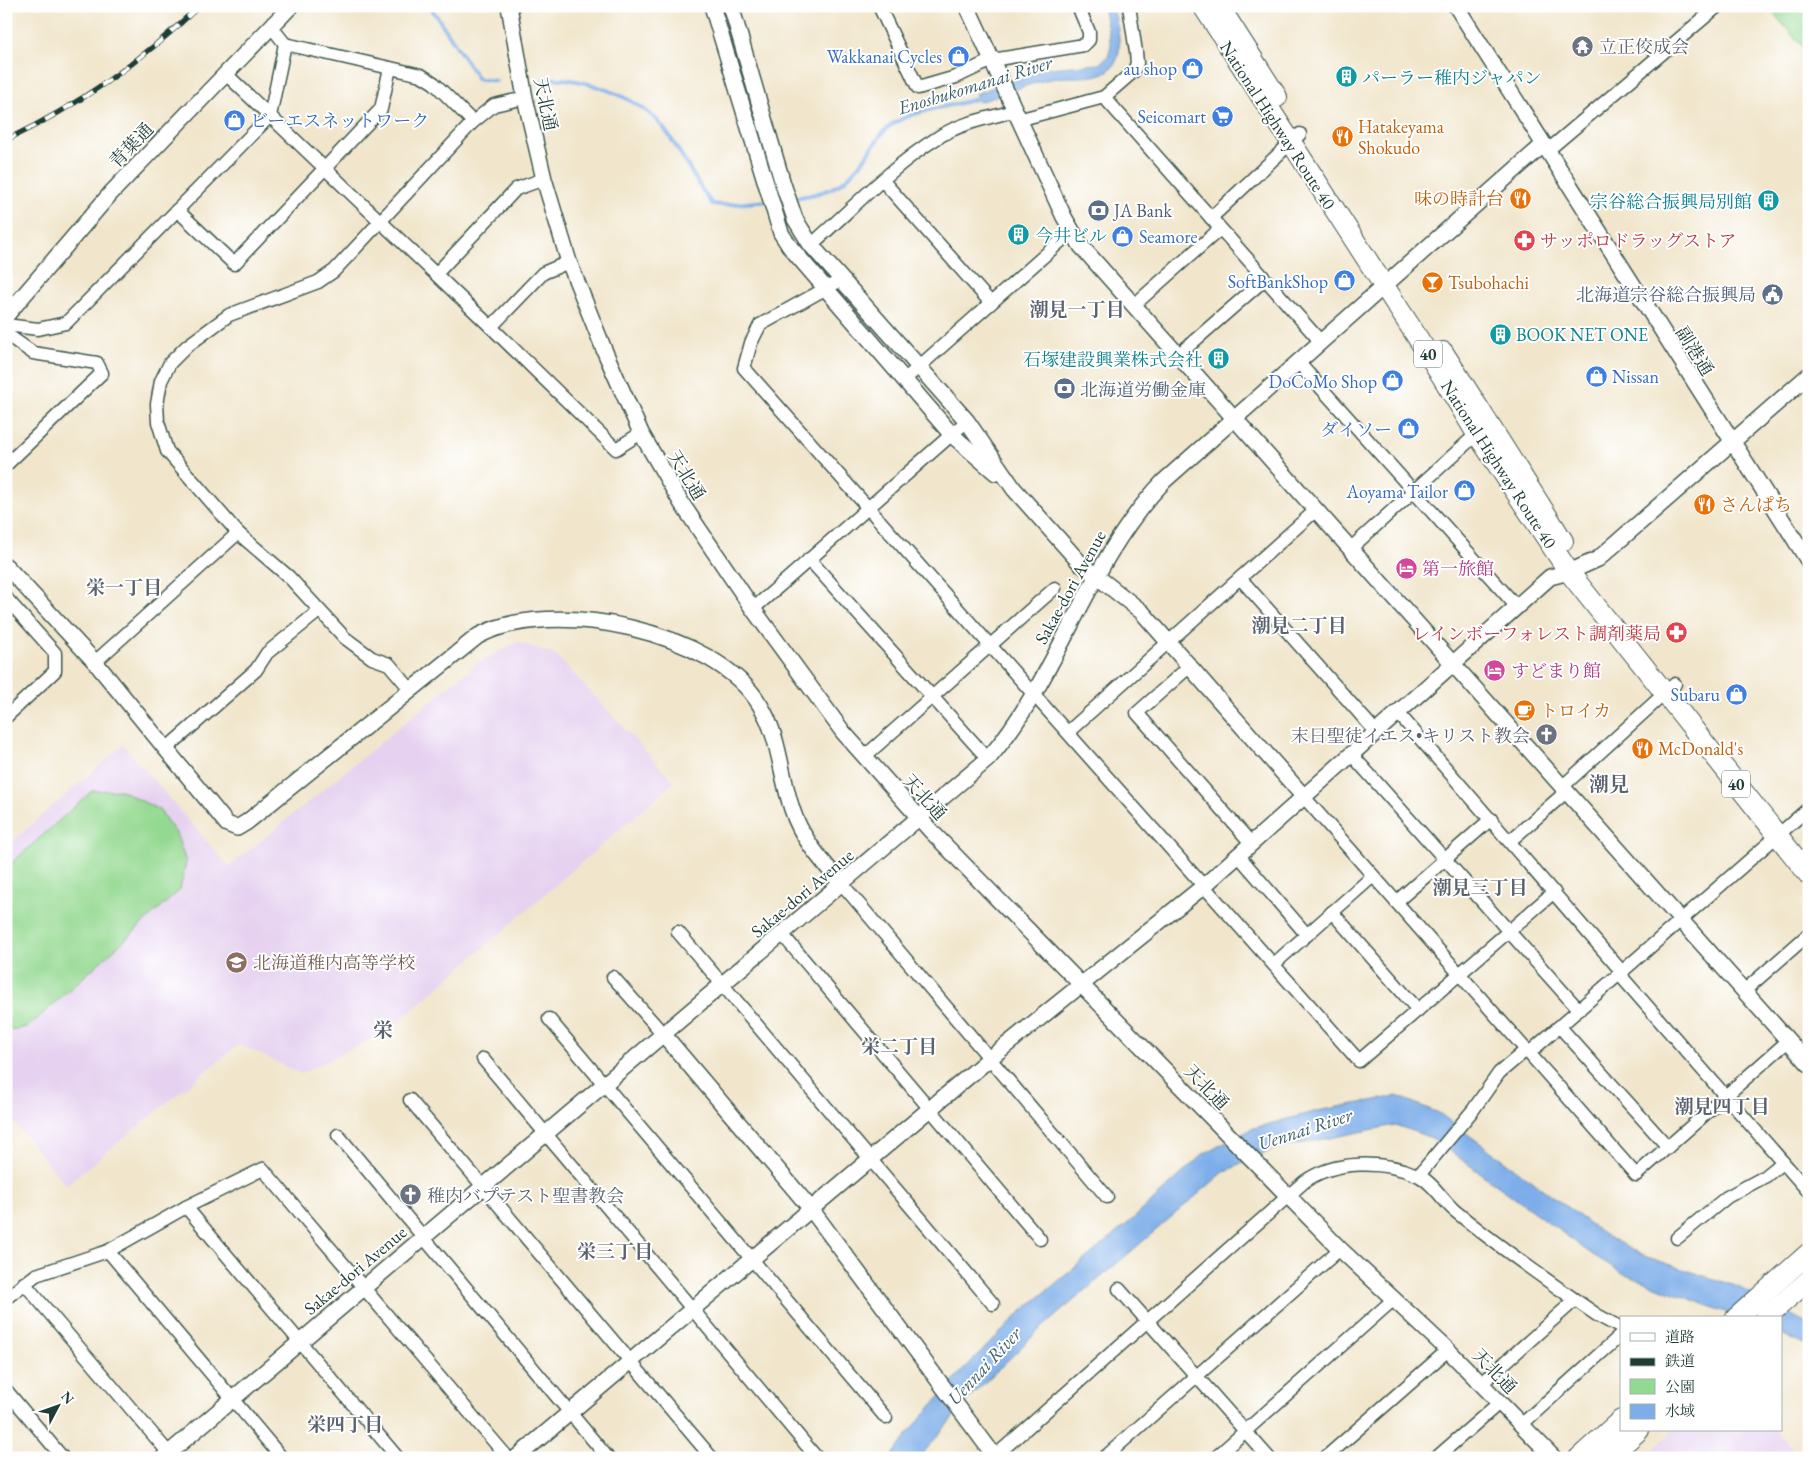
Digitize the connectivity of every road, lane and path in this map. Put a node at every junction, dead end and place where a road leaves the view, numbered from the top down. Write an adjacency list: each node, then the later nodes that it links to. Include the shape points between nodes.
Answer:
1 (290, 6): 13 (street, 青葉通)
2 (509, 6): 19 (street, 天北通)
3 (712, 6): 39 (street, via 781,233)
4 (731, 6): 33 (street, via 783,184 792,210)
5 (880, 6): 15 (street, via 918,88)
6 (967, 6): 15 (street)
7 (1078, 6): 15 (street, via 1089,32 1089,40 1084,45)
8 (1129, 6): 18 (street, via 1137,63 1134,71)
9 (1203, 6): 23 (highway, National Highway Route 40 / 40)
10 (1219, 6): 23 (highway, National Highway Route 40 / 40)
11 (1456, 6): 24 (street, 副港通)
12 (1718, 6): 24 (street)
13 (271, 26): 14 (street); 17 (street, 青葉通)
14 (285, 44): 16 (street); 21 (street)
15 (994, 65): 20 (street)
16 (390, 68): 22 (street, via 421,75 434,83); 25 (street, via 381,109)
17 (226, 74): 21 (street); 42 (street, 青葉通, via 111,193)
18 (1104, 97): 20 (street); 29 (street)
19 (525, 98): 22 (street, via 494,105); 26 (street, 天北通)
20 (1015, 113): 27 (street, via 979,120 938,137); 32 (street)
21 (270, 116): 25 (street); 28 (street)
22 (473, 122): 30 (street)
23 (1296, 138): 29 (street); 38 (highway, National Highway Route 40 / 40)
24 (1545, 148): 38 (street, Sakae-dori Avenue); 57 (street, 副港通)
25 (323, 168): 28 (street, via 234,264); 30 (street)
26 (544, 179): 34 (street, 天北通); 35 (street, via 516,189)
27 (883, 181): 33 (street); 40 (street)
28 (177, 210): 43 (street, via 66,323 38,329)
29 (1211, 218): 31 (street)
30 (380, 221): 35 (street); 63 (street, via 334,271 318,282 229,315 210,328 170,363 161,381 158,422 167,452)
31 (1220, 229): 36 (street); 41 (street)
32 (1071, 232): 40 (street); 41 (street)
33 (811, 245): 37 (street)
34 (569, 262): 44 (street, via 543,273); 55 (street, 天北通, via 604,352)
35 (436, 274): 44 (street)
36 (1265, 279): 46 (street); 47 (street)
37 (841, 280): 39 (street); 49 (street)
38 (1388, 281): 46 (street, Sakae-dori Avenue); 54 (highway, National Highway Route 40 / 40)
39 (826, 288): 51 (street); 61 (street, via 760,325 744,368)
40 (991, 303): 49 (street)
41 (1133, 306): 47 (street)
42 (6, 316)
43 (6, 325)
44 (492, 327): 55 (street, via 616,449)
45 (6, 334): 58 (street, via 33,353 97,363 102,373)
46 (1321, 342): 48 (street, Sakae-dori Avenue)
47 (1177, 356): 52 (street)
48 (1298, 362): 52 (street, Sakae-dori Avenue); 60 (street)
49 (918, 367): 51 (street); 53 (street)
50 (1809, 374): 57 (street)
51 (904, 380): 56 (street)
52 (1235, 419): 62 (street); 69 (street, Sakae-dori Avenue, via 1144,502)
53 (967, 422): 56 (street); 59 (street)
54 (1483, 428): 60 (street); 68 (highway, National Highway Route 40 / 40)
55 (641, 433): 76 (street, 天北通, via 692,519)
56 (952, 435): 59 (street); 61 (street)
57 (1731, 442): 66 (street, 副港通); 68 (street, via 1598,559)
58 (6, 465)
59 (1014, 488): 69 (street)
60 (1413, 491): 64 (street); 75 (street)
61 (870, 507): 65 (street); 79 (street)
62 (1316, 510): 64 (street); 70 (street)
63 (238, 533): 77 (street, via 289,577); 80 (street)
64 (1350, 548): 81 (street)
65 (809, 559): 76 (street); 86 (street)
66 (1809, 562)
67 (6, 566): 71 (street)
68 (1575, 570): 75 (street, via 1550,577); 83 (highway, National Highway Route 40 / 40)
69 (1094, 577): 78 (street, via 1142,612); 85 (street, Sakae-dori Avenue)
70 (1240, 578): 78 (street); 90 (street)
71 (19, 580): 73 (street); 80 (street)
72 (1055, 588): 79 (street)
73 (6, 592)
74 (6, 598): 88 (street, via 55,654 55,671)
75 (1516, 607): 81 (street)
76 (753, 609): 93 (street, 天北通, via 824,708)
77 (319, 611): 84 (street, via 355,647 389,664); 91 (street, via 267,653 256,670)
78 (1169, 642): 82 (street); 89 (street)
79 (990, 645): 85 (street); 86 (street)
80 (95, 662): 91 (street)
81 (1453, 665): 87 (street); 95 (street)
82 (1190, 666): 96 (street); 102 (street, via 1137,713)
83 (1669, 689): 95 (street); 100 (highway, National Highway Route 40 / 40)
84 (411, 690): 91 (street, via 237,828 227,824); 108 (street, via 478,636 507,623 599,621 639,629 678,643 718,664 742,682 759,702 772,725 792,811 815,853)
85 (1034, 694): 89 (street); 94 (street, Sakae-dori Avenue)
86 (932, 698): 93 (street); 94 (street)
87 (1398, 713): 90 (street); 99 (street)
88 (6, 717)
89 (1068, 732): 109 (street)
90 (1377, 732): 92 (street)
91 (166, 748)
92 (1352, 755): 96 (street); 105 (street)
93 (864, 757): 98 (street, 天北通)
94 (988, 759): 98 (street, Sakae-dori Avenue)
95 (1565, 789): 101 (street); 113 (street)
96 (1304, 797): 102 (street); 107 (street)
97 (1809, 808): 100 (street)
98 (919, 818): 108 (street, Sakae-dori Avenue); 124 (street, 天北通)
99 (1491, 819): 101 (street); 105 (street)
100 (1782, 832): 103 (highway, National Highway Route 40 / 40); 106 (highway, National Highway Route 40 / 40); 113 (street)
101 (1510, 841): 110 (street)
102 (1251, 843): 104 (street)
103 (1809, 854)
104 (1238, 855): 109 (street); 118 (street)
105 (1445, 860): 111 (street); 115 (street)
106 (1809, 875)
107 (1373, 876): 111 (street); 112 (street)
108 (842, 884): 116 (street, Sakae-dori Avenue); 133 (street)
109 (1204, 885): 119 (street); 124 (street)
110 (1554, 892): 115 (street); 121 (street)
111 (1396, 902): 120 (street)
112 (1332, 912): 118 (street); 126 (street)
113 (1682, 920): 121 (street); 125 (street)
114 (678, 932): 123 (street)
115 (1508, 932): 120 (street); 127 (street)
116 (782, 934): 123 (street, Sakae-dori Avenue); 139 (street)
117 (1809, 934): 125 (street)
118 (1307, 935): 119 (street)
119 (1274, 964): 126 (street, via 1359,1061)
120 (1459, 974): 126 (street); 132 (street)
121 (1622, 974): 127 (street); 137 (street)
122 (613, 977): 130 (street)
123 (723, 984): 130 (street, Sakae-dori Avenue); 143 (street)
124 (1081, 986): 133 (street); 148 (street, 天北通)
125 (1744, 991): 131 (street)
126 (1418, 1010)
127 (1579, 1010): 129 (street)
128 (549, 1019): 136 (street)
129 (1560, 1027): 132 (street); 142 (street)
130 (664, 1035): 136 (street, Sakae-dori Avenue); 151 (street)
131 (1788, 1040): 135 (street); 137 (street)
132 (1527, 1052): 142 (street, via 1636,1174); 145 (street, via 1499,1074)
133 (989, 1059): 139 (street); 149 (street)
134 (483, 1060): 140 (street)
135 (1809, 1064)
136 (605, 1084): 140 (street, Sakae-dori Avenue); 158 (street)
137 (1725, 1096): 142 (street); 144 (street)
138 (410, 1100): 146 (street)
139 (930, 1110): 143 (street); 154 (street)
140 (546, 1134): 146 (street, Sakae-dori Avenue); 167 (street)
141 (338, 1135): 152 (street)
142 (1668, 1146)
143 (871, 1160): 151 (street); 166 (street)
144 (1783, 1162): 147 (street); 153 (street, via 1766,1176 1727,1197)
145 (1419, 1175): 148 (street, via 1393,1167 1337,1167 1318,1172); 165 (street, via 1454,1210)
146 (484, 1186): 152 (street, Sakae-dori Avenue); 175 (street)
147 (1809, 1192)
148 (1288, 1196): 155 (street, 天北通); 170 (street)
149 (1107, 1197)
150 (186, 1207): 156 (street); 161 (street, via 263,1169); 173 (street)
151 (811, 1209): 158 (street); 188 (street)
152 (423, 1237): 161 (street, Sakae-dori Avenue); 181 (street)
153 (1677, 1238)
154 (1040, 1239)
155 (1340, 1249): 164 (street, 天北通); 176 (street)
156 (108, 1251): 160 (street, via 36,1275); 179 (street)
157 (1809, 1253): 168 (highway)
158 (752, 1259): 167 (street); 182 (street)
159 (1809, 1280): 169 (highway)
160 (24, 1283): 163 (street); 187 (street)
161 (364, 1288): 173 (street, Sakae-dori Avenue); 192 (street)
162 (1119, 1289): 170 (street)
163 (6, 1298)
164 (1394, 1299): 174 (street, 天北通); 185 (street)
165 (1575, 1300): 171 (street); 177 (street)
166 (993, 1304)
167 (692, 1309): 175 (street); 196 (street)
168 (1738, 1316)
169 (1767, 1316)
170 (1148, 1321): 176 (street); 188 (street)
171 (1620, 1327)
172 (1620, 1336): 184 (street)
173 (300, 1342): 179 (street, Sakae-dori Avenue); 191 (street)
174 (1448, 1350): 177 (street, 天北通); 200 (street)
175 (631, 1362): 181 (street); 195 (street)
176 (1196, 1376): 185 (street); 197 (street)
177 (1481, 1384): 180 (street, 天北通)
178 (6, 1390): 189 (street)
179 (232, 1399): 187 (street, Sakae-dori Avenue); 190 (street)
180 (1499, 1403): 184 (street, 天北通); 201 (street)
181 (570, 1412): 193 (street); 194 (street)
182 (886, 1418)
183 (1620, 1421): 203 (highway)
184 (1521, 1425): 202 (street, 天北通)
185 (1245, 1431): 198 (street); 199 (street)
186 (1637, 1432): 204 (highway)
187 (168, 1456)
188 (995, 1457)
189 (63, 1458)
190 (282, 1458)
191 (398, 1458)
192 (508, 1458)
193 (516, 1458)
194 (608, 1458)
195 (712, 1458)
196 (817, 1458)
197 (1104, 1458)
198 (1215, 1458)
199 (1269, 1458)
200 (1325, 1458)
201 (1436, 1458)
202 (1554, 1458)
203 (1579, 1458)
204 (1608, 1458)

